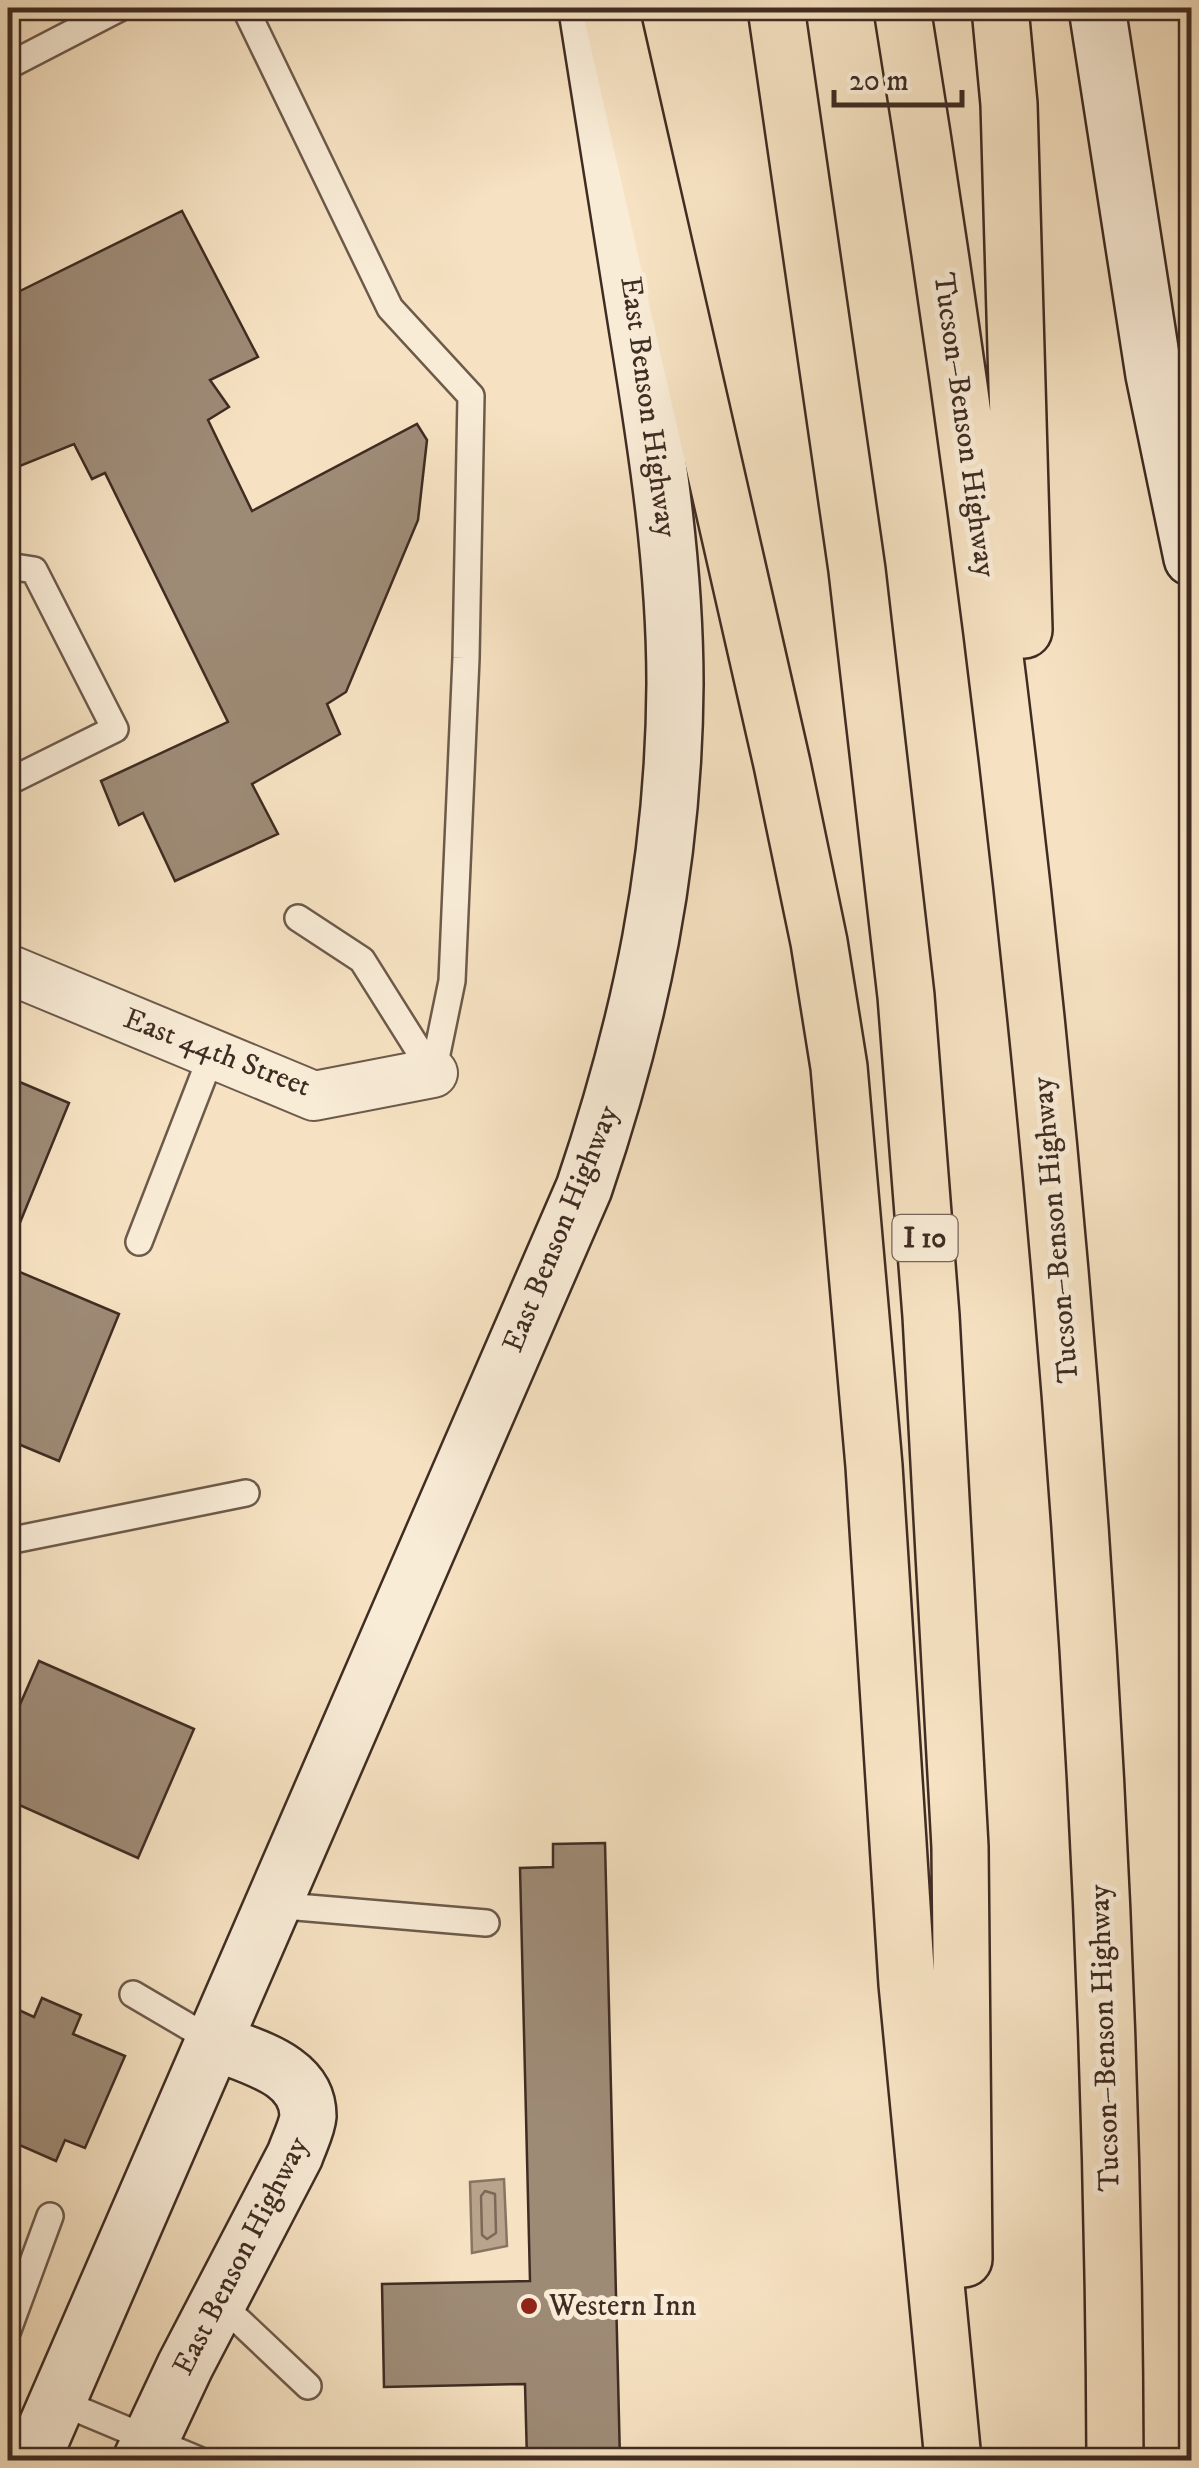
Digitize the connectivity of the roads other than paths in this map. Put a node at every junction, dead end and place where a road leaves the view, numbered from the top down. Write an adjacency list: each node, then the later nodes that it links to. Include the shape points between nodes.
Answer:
1 (120, 8): 9 (lane)
2 (245, 8): 17 (lane, via 390,308 471,396 452,981)
3 (587, 8): 21 (main road, East Benson Highway, via 668,550 673,741 654,936 584,1188)
4 (610, 8): 31 (highway, via 782,764 832,1017 858,1261 908,1984)
5 (776, 8): 31 (highway, I 10, via 895,882 931,1316 960,1847)
6 (902, 8): 15 (highway, Tucson–Benson Highway, via 986,578)
7 (1000, 8): 15 (highway)
8 (1098, 8): 10 (main road, via 1154,375)
9 (8, 66)
10 (1192, 558)
11 (8, 566): 12 (lane, via 34,570 116,729)
12 (8, 782)
13 (298, 918): 17 (lane, via 362,960)
14 (8, 969): 16 (street, East 44th Street)
15 (1034, 988): 28 (highway, Tucson–Benson Highway, via 1092,1718)
16 (212, 1054): 17 (street, East 44th Street, via 314,1096); 18 (lane)
17 (433, 1073)
18 (138, 1242)
19 (246, 1492): 20 (lane)
20 (8, 1541)
21 (272, 1905): 22 (lane); 24 (main road, East Benson Highway)
22 (486, 1924)
23 (133, 1994): 24 (lane)
24 (213, 2041): 26 (main road, East Benson Highway, via 289,2074 305,2092 308,2120); 30 (main road, East Benson Highway)
25 (50, 2216): 27 (lane)
26 (219, 2302): 29 (lane); 32 (main road, East Benson Highway)
27 (8, 2330)
28 (1114, 2352): 34 (highway, Tucson–Benson Highway); 35 (highway)
29 (308, 2386)
30 (58, 2401): 32 (lane); 33 (main road, East Benson Highway)
31 (957, 2444)
32 (164, 2454)
33 (32, 2460)
34 (1115, 2460)
35 (1124, 2460)

